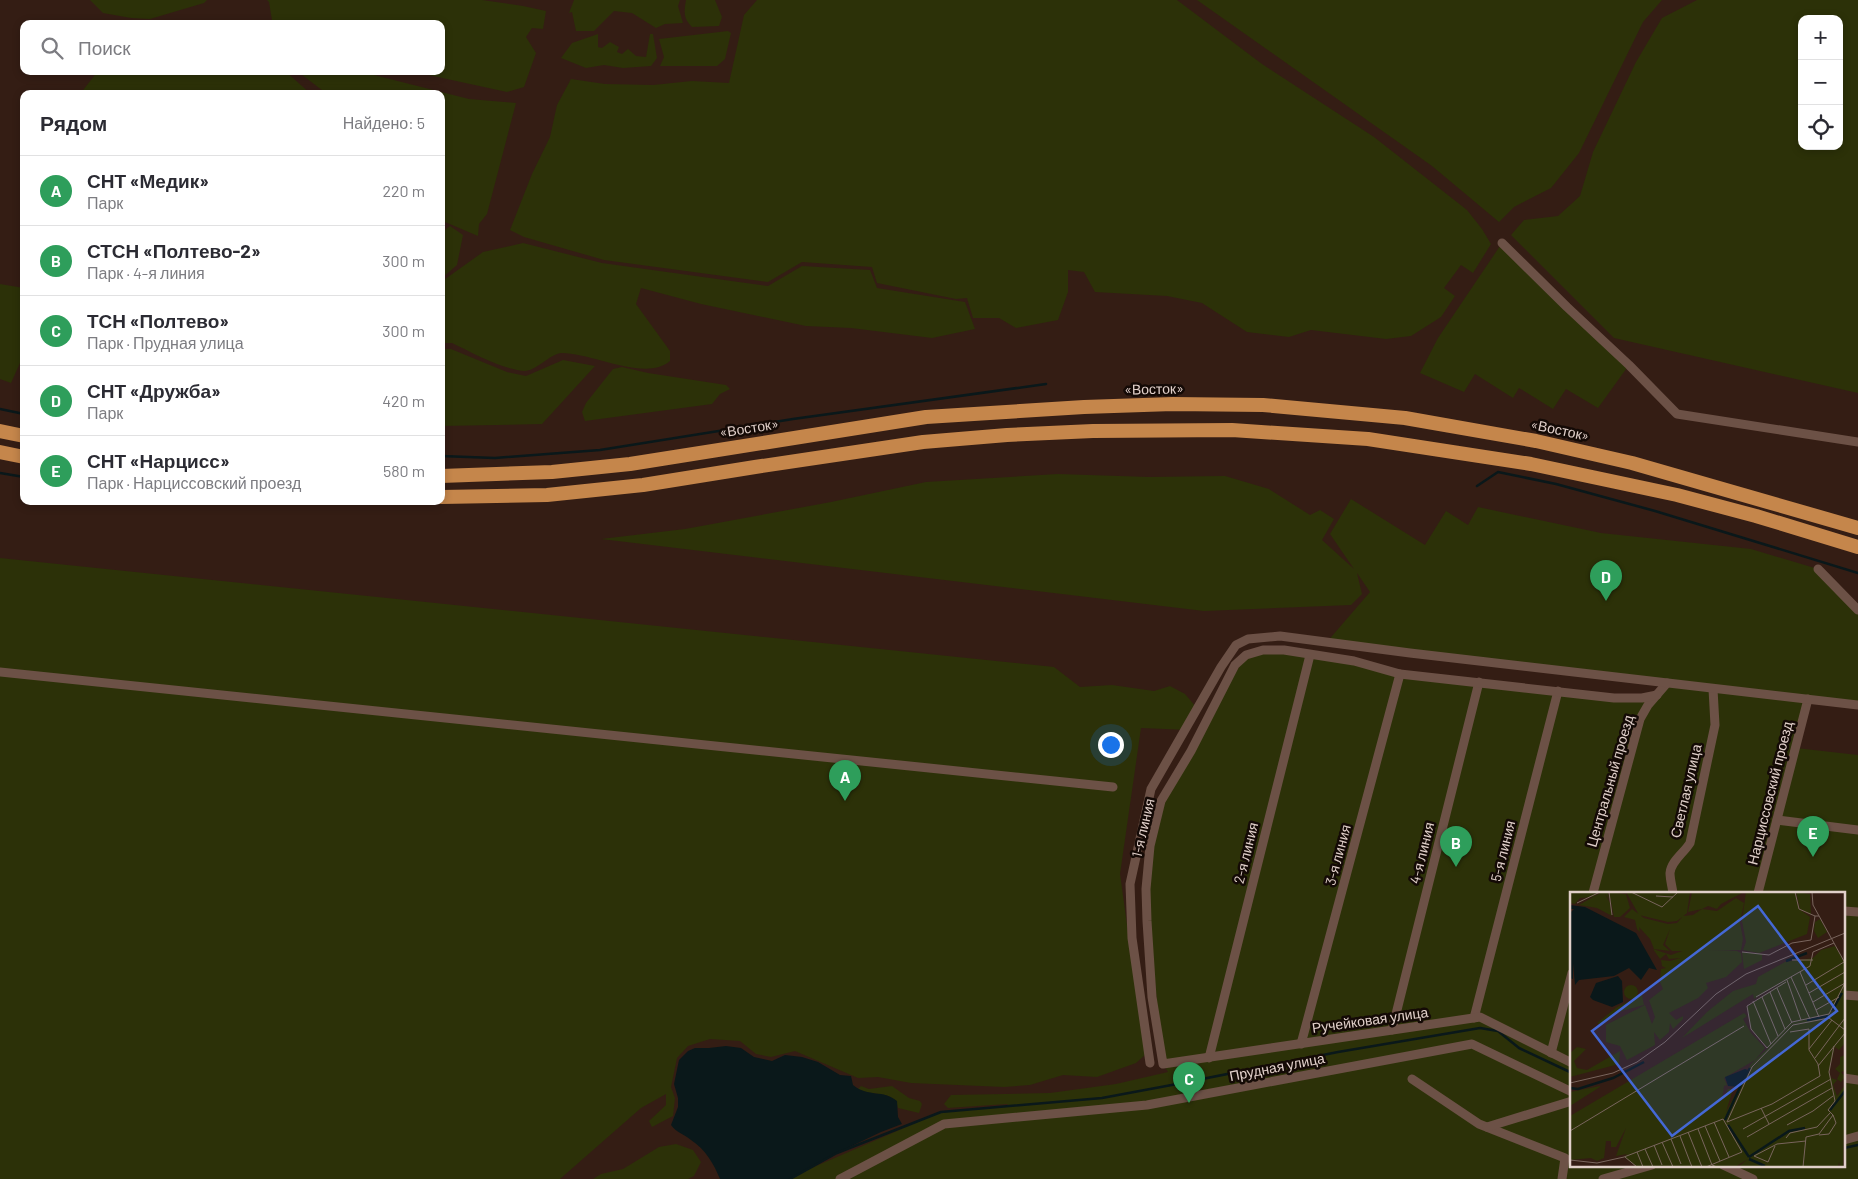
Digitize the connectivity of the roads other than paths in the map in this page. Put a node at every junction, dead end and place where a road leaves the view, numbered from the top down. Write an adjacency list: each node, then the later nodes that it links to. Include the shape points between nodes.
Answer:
1 (1502, 243): 4 (street, via 1677,414)
2 (0, 431): 3 (highway)
3 (20, 435)
4 (1858, 442)
5 (0, 452): 6 (highway)
6 (20, 456)
7 (445, 476): 9 (highway, «Восток», via 552,472 630,464 926,417 1084,406 1262,406 1405,418 1536,441 1632,463)
8 (445, 498): 10 (highway, via 547,495 643,485 923,442 1092,431 1232,430 1368,440 1531,464 1686,498)
9 (1858, 528)
10 (1858, 547)
11 (1818, 569): 12 (street)
12 (1858, 610)
13 (1310, 655): 15 (street, 1-я линия, via 1354,661); 34 (street, 2-я линия); 37 (street, 1-я линия, via 1264,650 1246,655 1235,665 1161,801 1150,846 1146,889 1152,997)
14 (0, 672): 23 (street)
15 (1400, 674): 16 (street, 1-я линия); 32 (street, 3-я линия)
16 (1479, 682): 19 (street, 1-я линия); 31 (street, 4-я линия)
17 (1666, 683): 18 (street); 20 (street, Центральный проезд); 36 (street, via 1280,636 1248,639 1236,645 1151,789 1130,884 1132,938)
18 (1713, 689): 21 (street); 27 (street, Светлая улица, via 1715,725 1690,843 1671,866)
19 (1558, 691): 20 (street, 1-я линия, via 1614,698); 30 (street, 5-я линия)
20 (1656, 695): 26 (street, Центральный проезд, via 1640,719 1634,736)
21 (1808, 699): 22 (street); 24 (street, Нарциссовский проезд)
22 (1858, 705)
23 (1113, 787)
24 (1777, 820): 25 (street); 28 (street, Нарциссовский проезд)
25 (1858, 830)
26 (1593, 892)
27 (1673, 892)
28 (1758, 892)
29 (1570, 981): 33 (street)
30 (1474, 1018): 31 (street, Ручейковая улица); 33 (street, Ручейковая улица, via 1480,1017)
31 (1392, 1030): 32 (street, Ручейковая улица)
32 (1302, 1044): 34 (street, Ручейковая улица)
33 (1551, 1053): 35 (street, Ручейковая улица)
34 (1209, 1058): 37 (street, Ручейковая улица)
35 (1570, 1062)
36 (1150, 1063)
37 (1163, 1064)
38 (1412, 1079): 41 (street)
39 (1570, 1091): 44 (street, Прудная улица, via 1472,1044 1147,1105 944,1124)
40 (1570, 1101): 41 (street)
41 (1487, 1127): 45 (street, via 1565,1158)
42 (1648, 1166): 46 (street)
43 (1725, 1166): 47 (street)
44 (840, 1179)
45 (1562, 1179)
46 (1603, 1179)
47 (1753, 1179)

